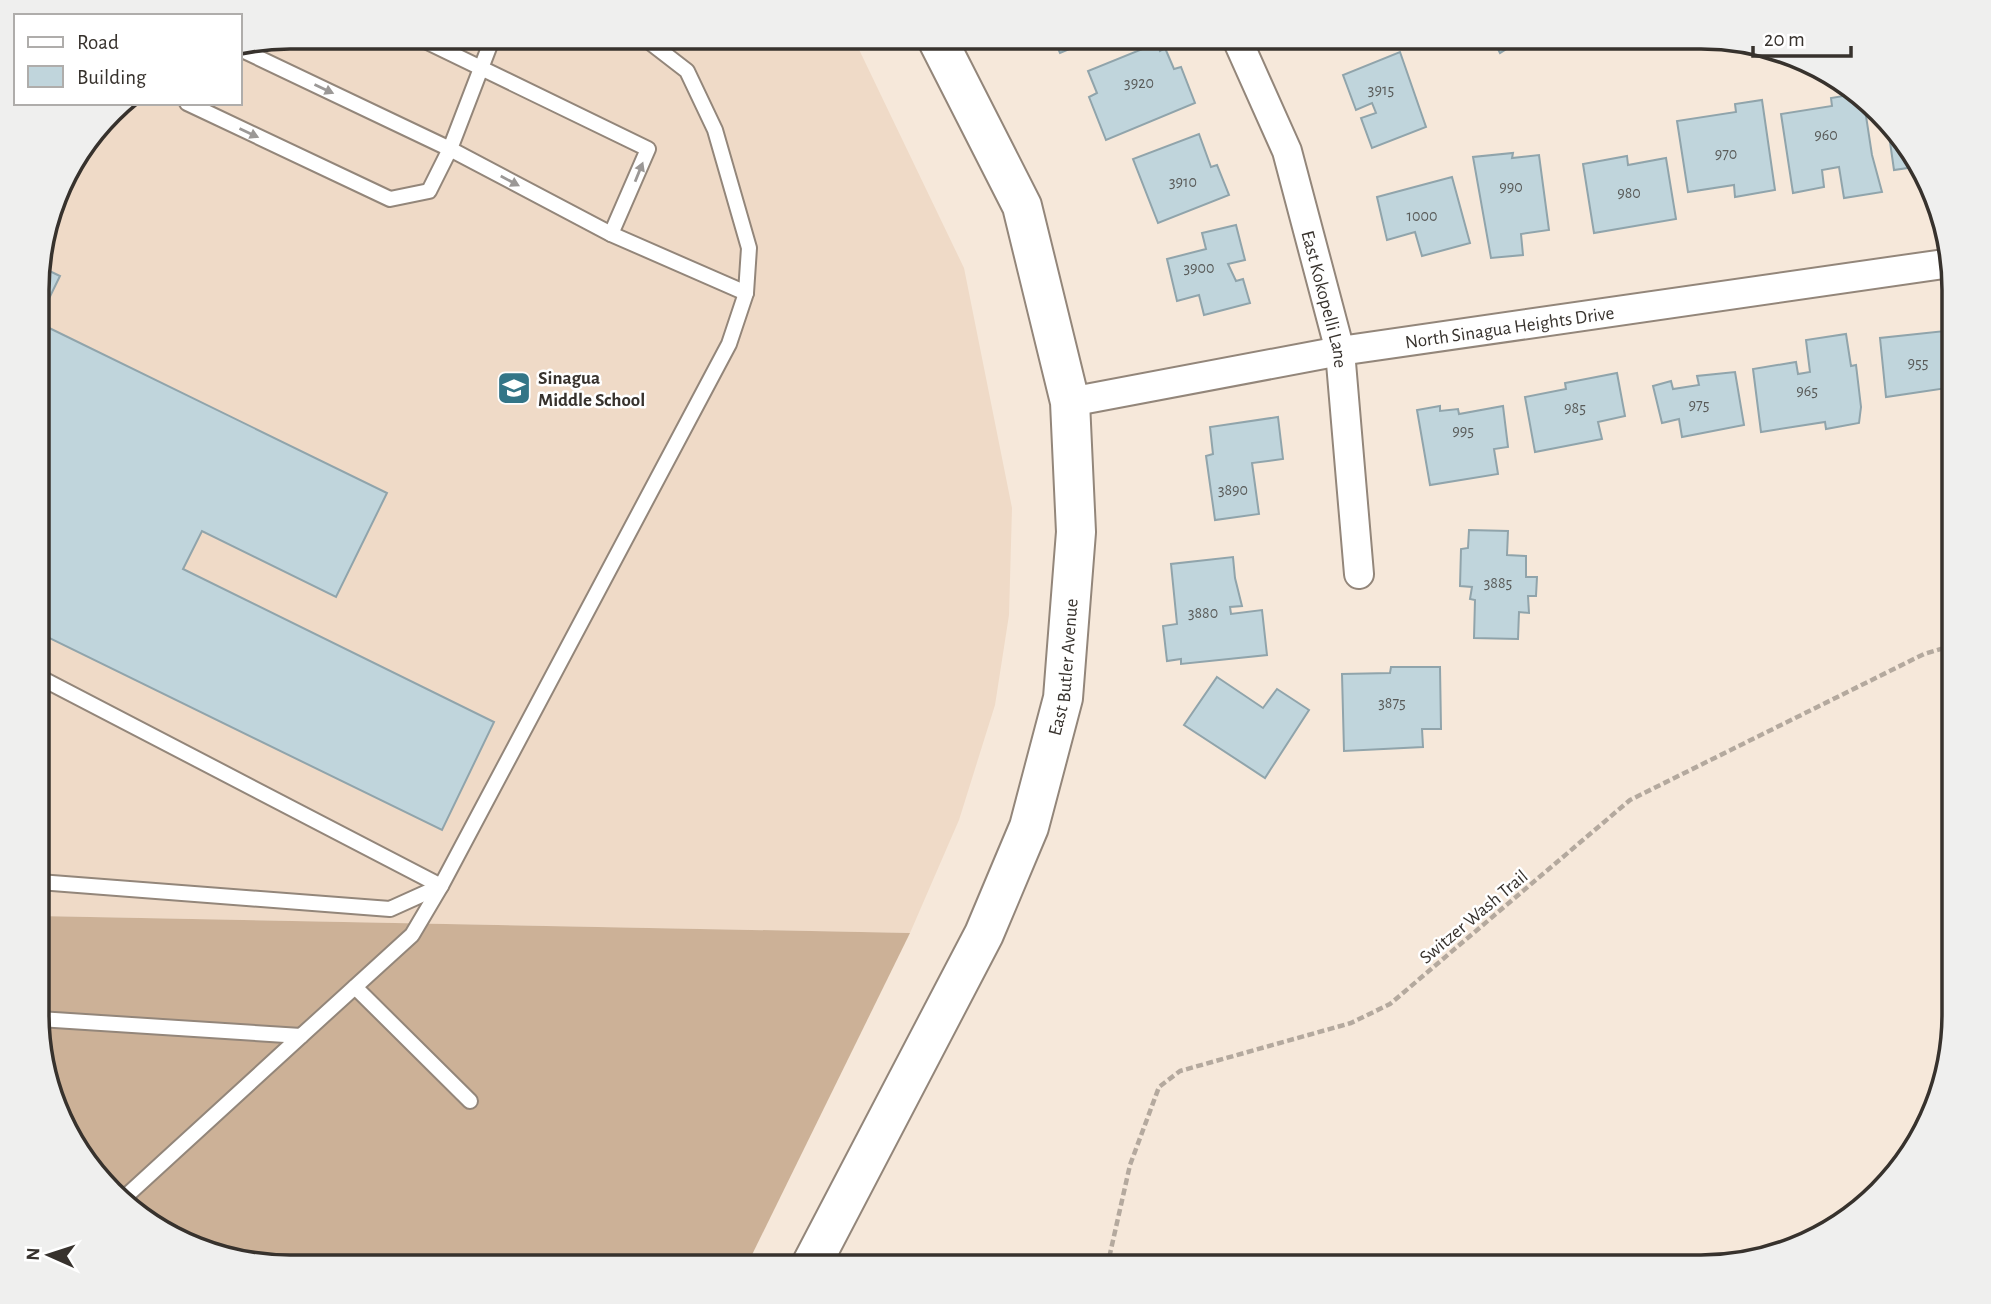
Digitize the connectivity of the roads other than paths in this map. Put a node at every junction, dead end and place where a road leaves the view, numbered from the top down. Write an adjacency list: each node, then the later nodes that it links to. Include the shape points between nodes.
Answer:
1 (442, 49): 7 (lane)
2 (488, 49): 7 (lane)
3 (659, 49): 12 (lane, via 687,71 715,130 748,248)
4 (942, 49): 14 (street, East Butler Avenue, via 1022,206)
5 (1241, 49): 13 (street, East Kokopelli Lane, via 1287,151)
6 (248, 53): 9 (lane, one-way to 9)
7 (481, 68): 9 (lane); 10 (lane, one-way to 7, via 648,149)
8 (191, 105): 9 (lane, one-way to 9, via 390,199 429,191)
9 (450, 149): 10 (lane, one-way to 10)
10 (611, 234): 12 (lane)
11 (1940, 265): 13 (street, North Sinagua Heights Drive)
12 (746, 293): 18 (lane, via 729,344)
13 (1340, 351): 14 (street, North Sinagua Heights Drive); 15 (street, East Kokopelli Lane)
14 (1070, 401): 24 (street, East Butler Avenue, via 1076,532 1063,698 1029,827 984,934)
15 (1359, 574)
16 (49, 682): 18 (lane)
17 (49, 883): 18 (lane, via 390,909)
18 (442, 886): 19 (lane, via 412,935)
19 (355, 987): 21 (lane); 22 (lane)
20 (49, 1020): 21 (lane)
21 (301, 1036): 23 (lane)
22 (470, 1101)
23 (129, 1193)
24 (816, 1255)

